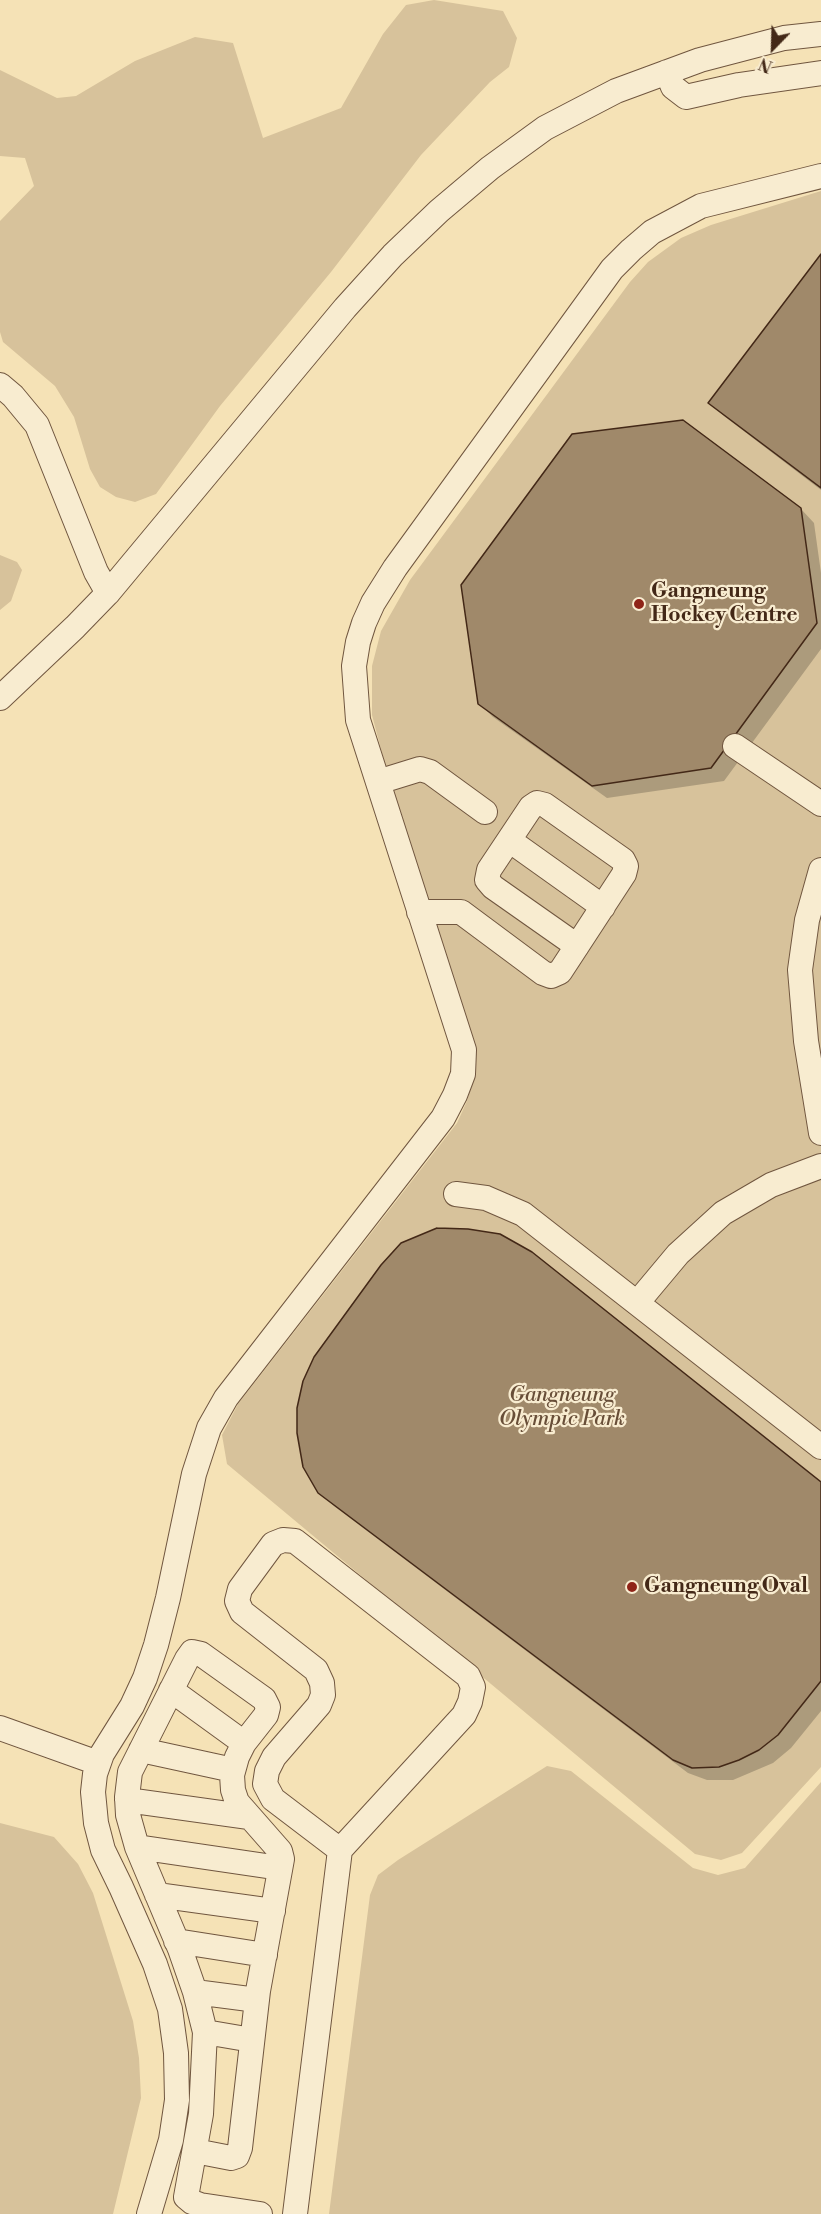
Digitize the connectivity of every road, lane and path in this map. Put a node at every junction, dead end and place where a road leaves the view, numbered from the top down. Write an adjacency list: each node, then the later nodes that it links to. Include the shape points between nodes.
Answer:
1 (821, 34): 2 (street, via 784,38)
2 (667, 72): 3 (street, via 673,87 686,97); 6 (street, via 615,91 545,128 439,211 345,308)
3 (821, 73)
4 (821, 176): 9 (street, via 701,206 652,232 605,279 373,603 358,642 354,666 358,720)
5 (0, 385): 6 (street, via 37,425)
6 (108, 593): 7 (street)
7 (0, 698)
8 (735, 746): 10 (street)
9 (378, 782): 11 (street, via 420,769 430,772); 15 (street)
10 (821, 804)
11 (485, 812)
12 (509, 840): 14 (street); 14 (street, via 537,803 623,860 624,874); 16 (street, via 489,870 487,880)
13 (821, 870): 17 (street, via 807,920 801,970 806,1041)
14 (603, 908): 16 (street)
15 (419, 912): 16 (street, via 461,912 551,976 560,972); 26 (street, via 464,1050 463,1074 443,1118 226,1398 209,1428 194,1474 152,1656 132,1706)
16 (578, 946)
17 (821, 1133)
18 (821, 1166): 20 (street, via 771,1185 723,1213 678,1254)
19 (456, 1194): 20 (street, via 486,1198 523,1214)
20 (637, 1303): 21 (street)
21 (821, 1446)
22 (171, 1690): 24 (street); 24 (street, via 192,1652 201,1654 264,1699 266,1715); 25 (street)
23 (0, 1728): 26 (street)
24 (244, 1743): 27 (street)
25 (141, 1750): 27 (street); 28 (street, via 130,1772)
26 (98, 1763): 42 (street, via 93,1792 103,1850 155,1964 170,2009 176,2053 177,2100 171,2140)
27 (233, 1770): 29 (street, via 237,1802)
28 (127, 1800): 29 (street); 30 (street)
29 (249, 1817): 32 (street, via 280,1851)
30 (137, 1847): 32 (street); 33 (street)
31 (340, 1850): 31 (street, via 464,1716 473,1687 468,1676 295,1541 283,1540 273,1544 240,1589 237,1601 242,1612 316,1670 323,1695 319,1705 274,1757 265,1784 273,1798); 44 (street)
32 (280, 1868): 34 (street)
33 (157, 1895): 34 (street); 35 (street)
34 (273, 1911): 36 (street)
35 (176, 1941): 36 (street); 37 (street)
36 (265, 1955): 38 (street)
37 (195, 1992): 38 (street); 39 (street)
38 (257, 2000): 40 (street)
39 (205, 2032): 40 (street); 41 (street)
40 (252, 2040): 41 (street, via 237,2156)
41 (195, 2151): 43 (street, via 186,2196 192,2202)
42 (149, 2214)
43 (260, 2214)
44 (295, 2214)

